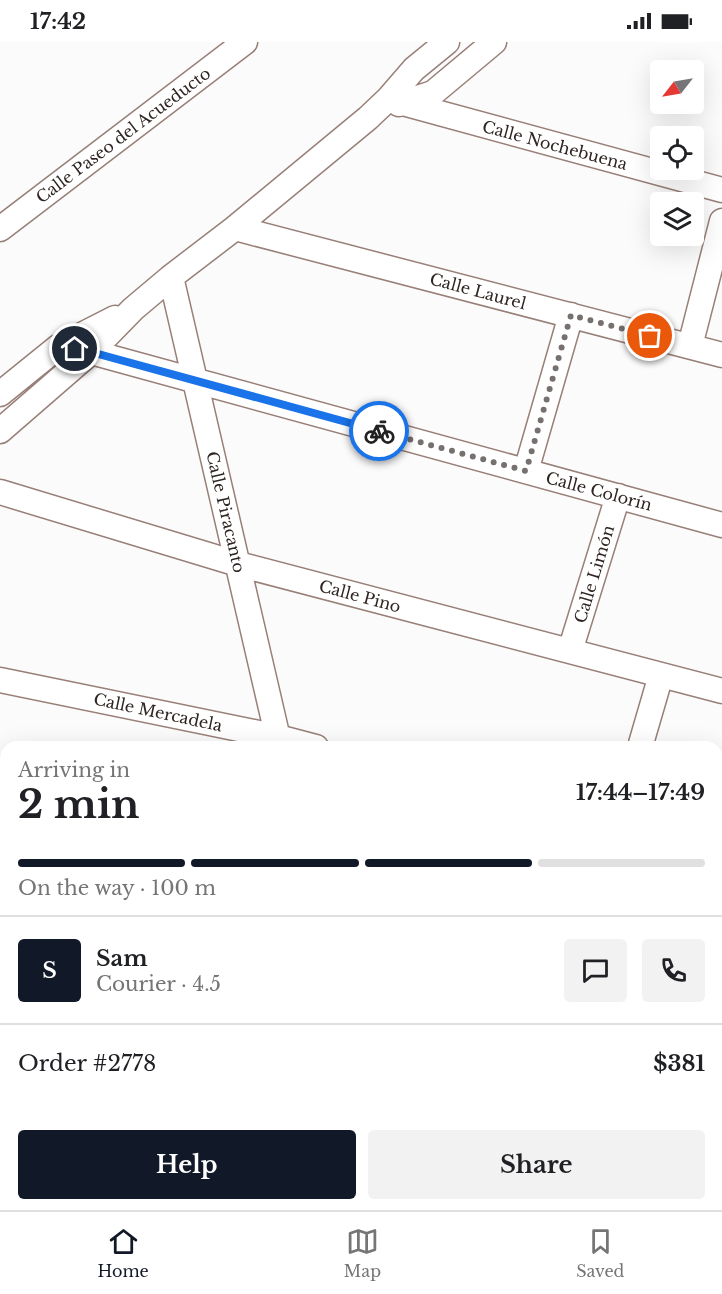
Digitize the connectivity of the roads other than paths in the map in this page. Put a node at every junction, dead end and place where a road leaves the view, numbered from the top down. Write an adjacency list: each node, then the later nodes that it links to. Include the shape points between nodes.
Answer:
1 (245, 42): 8 (street, Calle Paseo del Acueducto)
2 (447, 42): 4 (street, via 414,69)
3 (494, 42): 4 (street, via 433,93)
4 (395, 101): 5 (street, Calle Nochebuena); 7 (street, via 368,118)
5 (722, 190)
6 (722, 221): 12 (street)
7 (235, 228): 9 (street); 11 (street, Calle Laurel)
8 (0, 229)
9 (171, 277): 10 (street); 16 (street, Calle Piracanto)
10 (133, 309): 13 (street); 14 (street)
11 (571, 315): 12 (street, Calle Laurel); 19 (street)
12 (690, 346): 15 (street, Calle Laurel)
13 (58, 347): 14 (street, Calle Colorín); 17 (street)
14 (91, 352): 16 (street, Calle Colorín); 18 (street)
15 (722, 355)
16 (196, 381): 19 (street, Calle Colorín); 23 (street, Calle Piracanto)
17 (0, 394)
18 (0, 431)
19 (526, 471): 21 (street, Calle Colorín)
20 (0, 492): 23 (street, Calle Pino)
21 (618, 496): 22 (street, Calle Colorín); 24 (street, Calle Limón)
22 (722, 525)
23 (238, 564): 24 (street, Calle Pino); 29 (street, Calle Piracanto)
24 (570, 651): 25 (street, Calle Pino)
25 (662, 675): 27 (street, Calle Pino); 30 (street)
26 (0, 680): 28 (street, Calle Mercadela)
27 (722, 691)
28 (274, 741)
29 (279, 741)
30 (642, 741)

